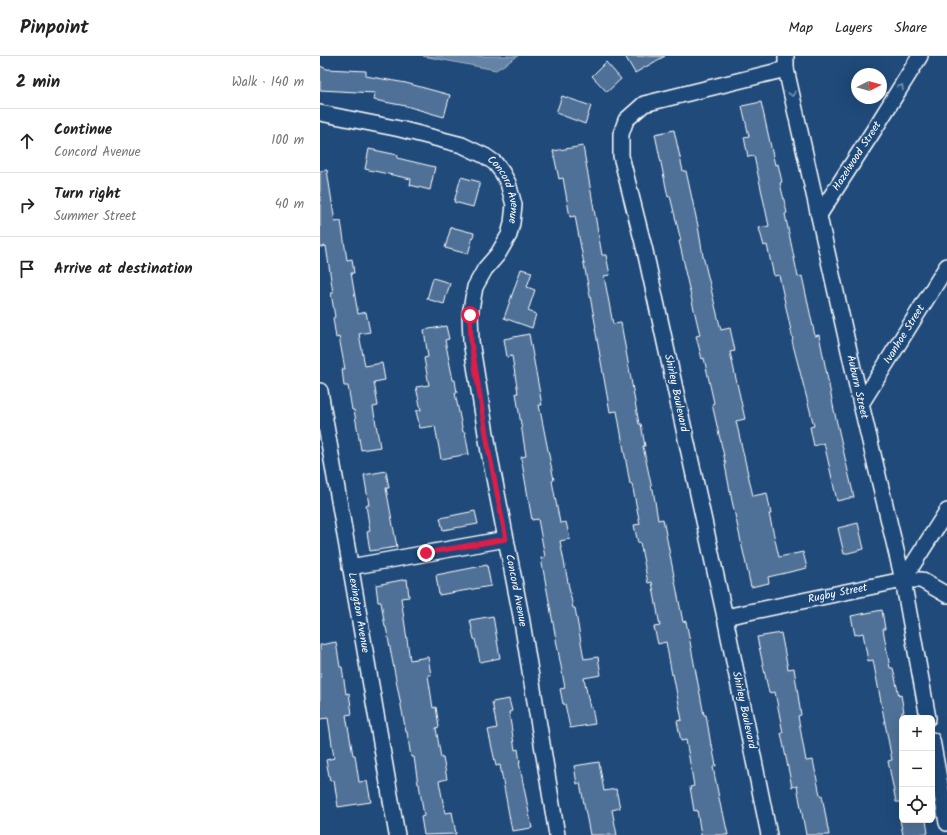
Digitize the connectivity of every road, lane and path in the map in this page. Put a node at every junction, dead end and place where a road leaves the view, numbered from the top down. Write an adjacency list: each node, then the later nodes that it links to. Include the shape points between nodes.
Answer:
1 (920, 56): 4 (street, Hazelwood Street, one-way to 1)
2 (786, 62): 4 (street, Auburn Street, one-way to 4); 13 (street, Shirley Boulevard, via 644,104 626,120 621,134 621,156 645,251)
3 (320, 113): 9 (street, Concord Avenue, via 462,145 495,163 508,183 514,205 509,235 479,278 472,297 470,315 489,452)
4 (819, 215): 7 (street, Auburn Street)
5 (947, 266): 7 (street, Ivanhoe Street)
6 (320, 391): 10 (street, Lexington Avenue)
7 (861, 404): 11 (street, Auburn Street)
8 (947, 511): 11 (street)
9 (506, 539): 10 (street); 18 (street, Concord Avenue)
10 (350, 567): 17 (street, Lexington Avenue)
11 (903, 580): 12 (street, Rugby Street, via 921,580); 13 (street, Rugby Street); 14 (street, Auburn Street)
12 (947, 596)
13 (725, 618): 19 (street, Shirley Boulevard)
14 (927, 715)
15 (934, 751): 16 (street)
16 (947, 823)
17 (397, 835)
18 (557, 835)
19 (769, 835)

